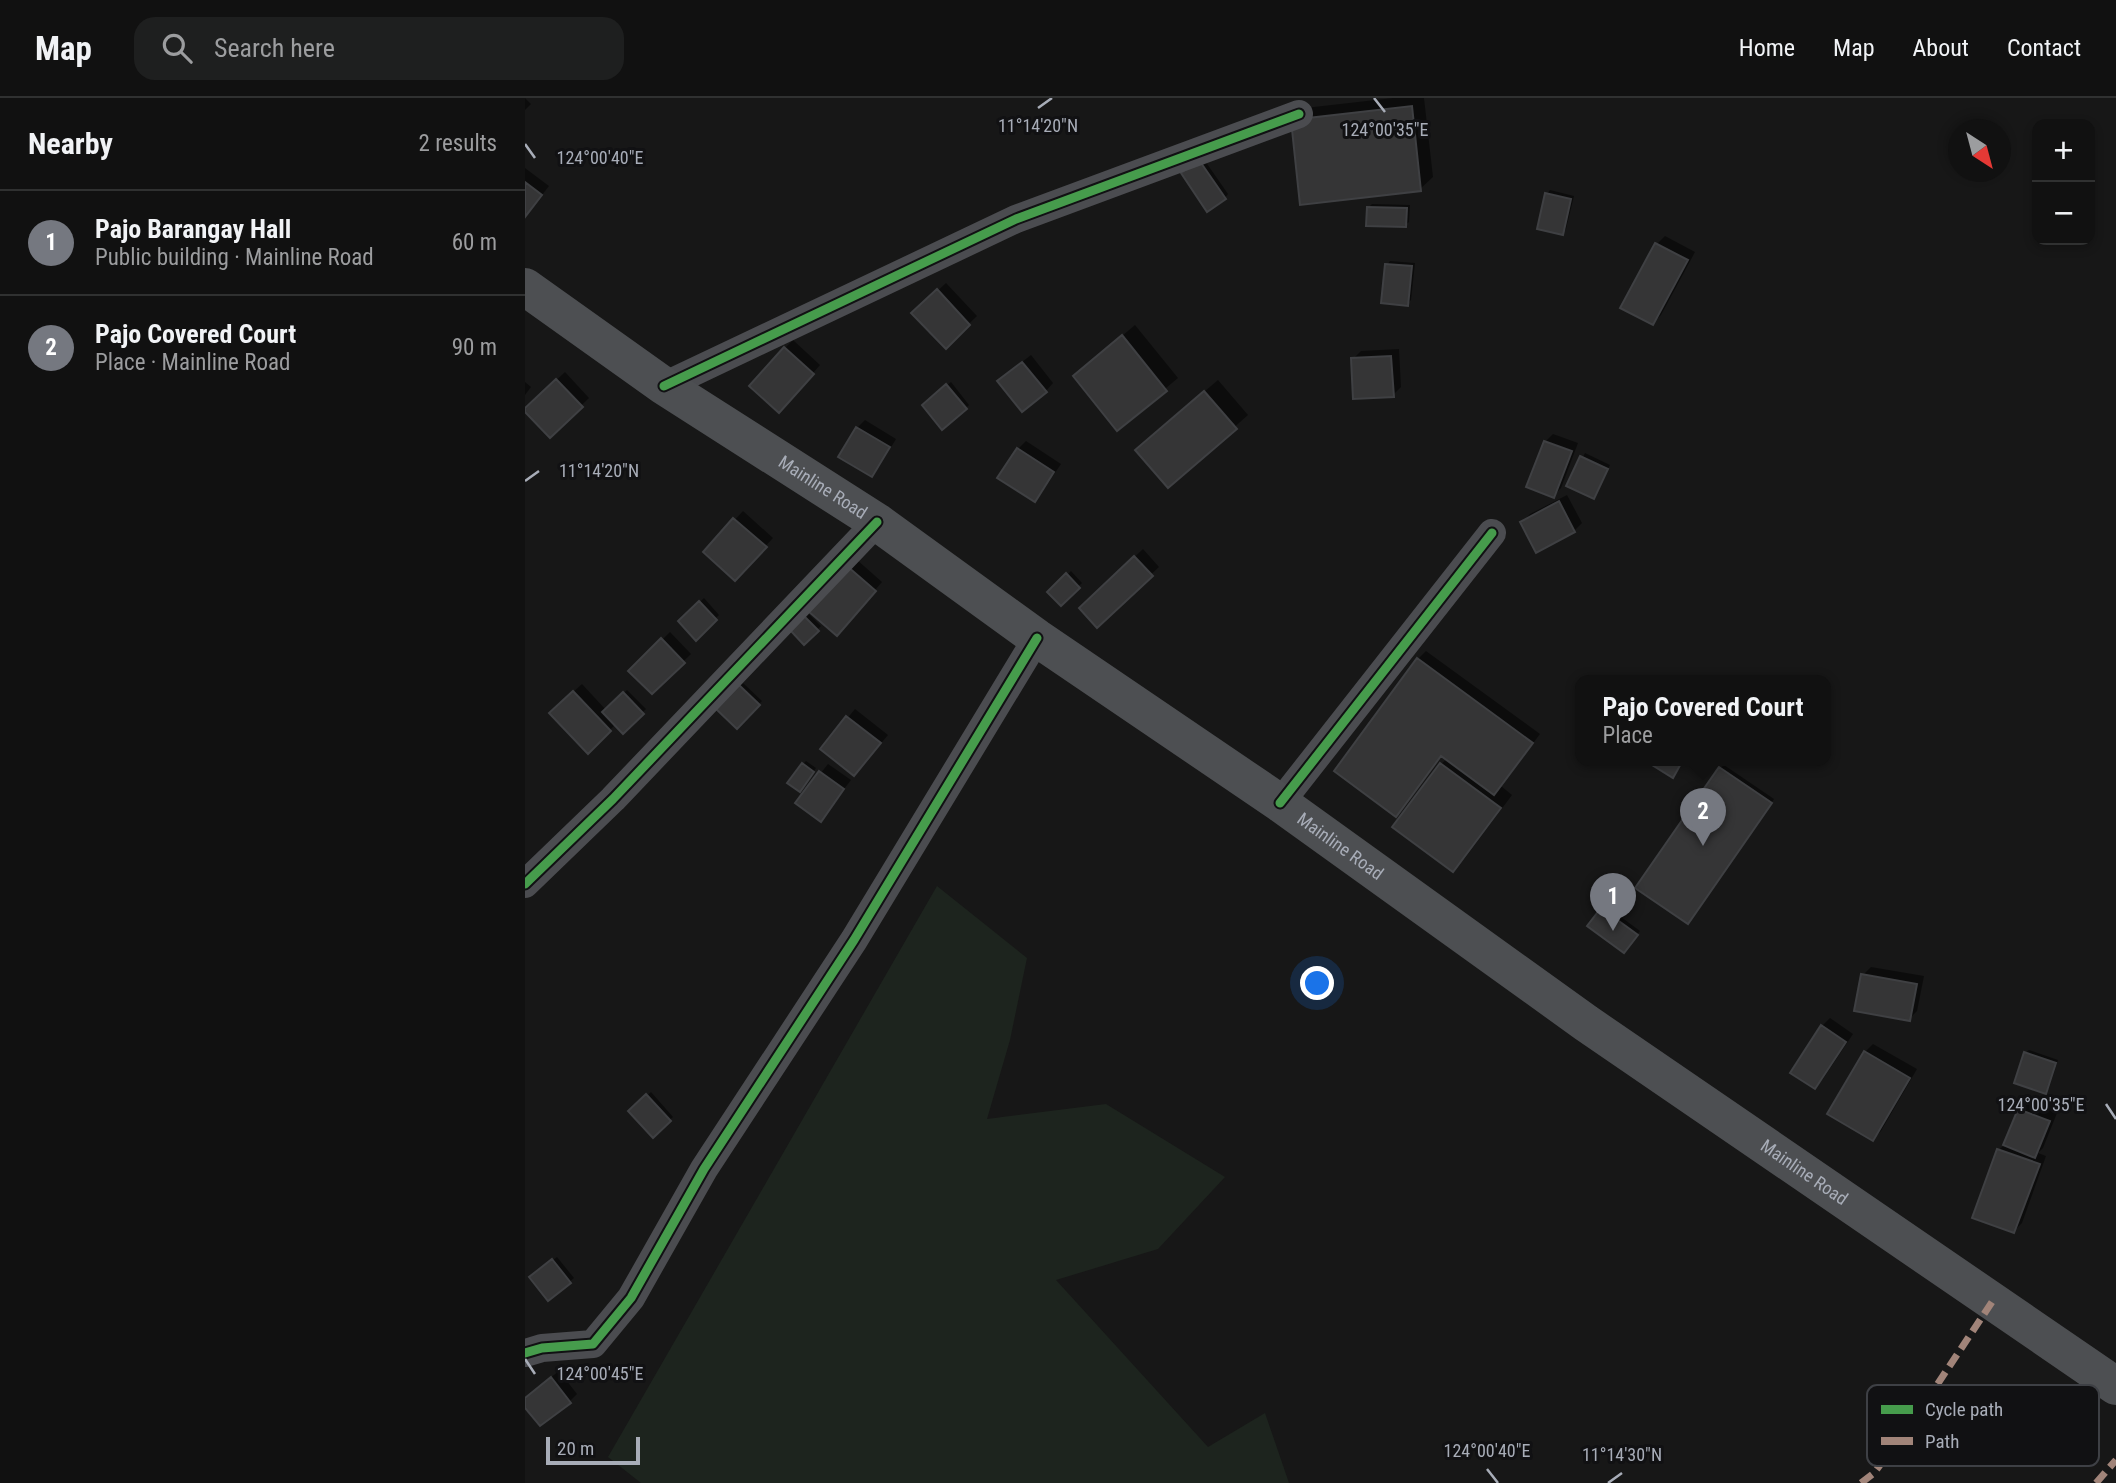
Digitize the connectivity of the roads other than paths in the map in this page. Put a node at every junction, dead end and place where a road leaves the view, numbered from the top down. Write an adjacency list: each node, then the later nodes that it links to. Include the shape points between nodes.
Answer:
1 (1299, 114): 3 (street, via 1016,219)
2 (525, 287): 3 (main road, Mainline Road)
3 (664, 386): 4 (main road, Mainline Road)
4 (877, 522): 6 (main road, Mainline Road); 8 (street, via 613,799)
5 (1492, 533): 7 (street)
6 (1037, 638): 7 (main road, Mainline Road); 9 (street, via 854,940 704,1169 631,1298 593,1343)
7 (1280, 803): 10 (main road, Mainline Road, via 1586,1023)
8 (525, 884)
9 (525, 1353)
10 (2116, 1386)

